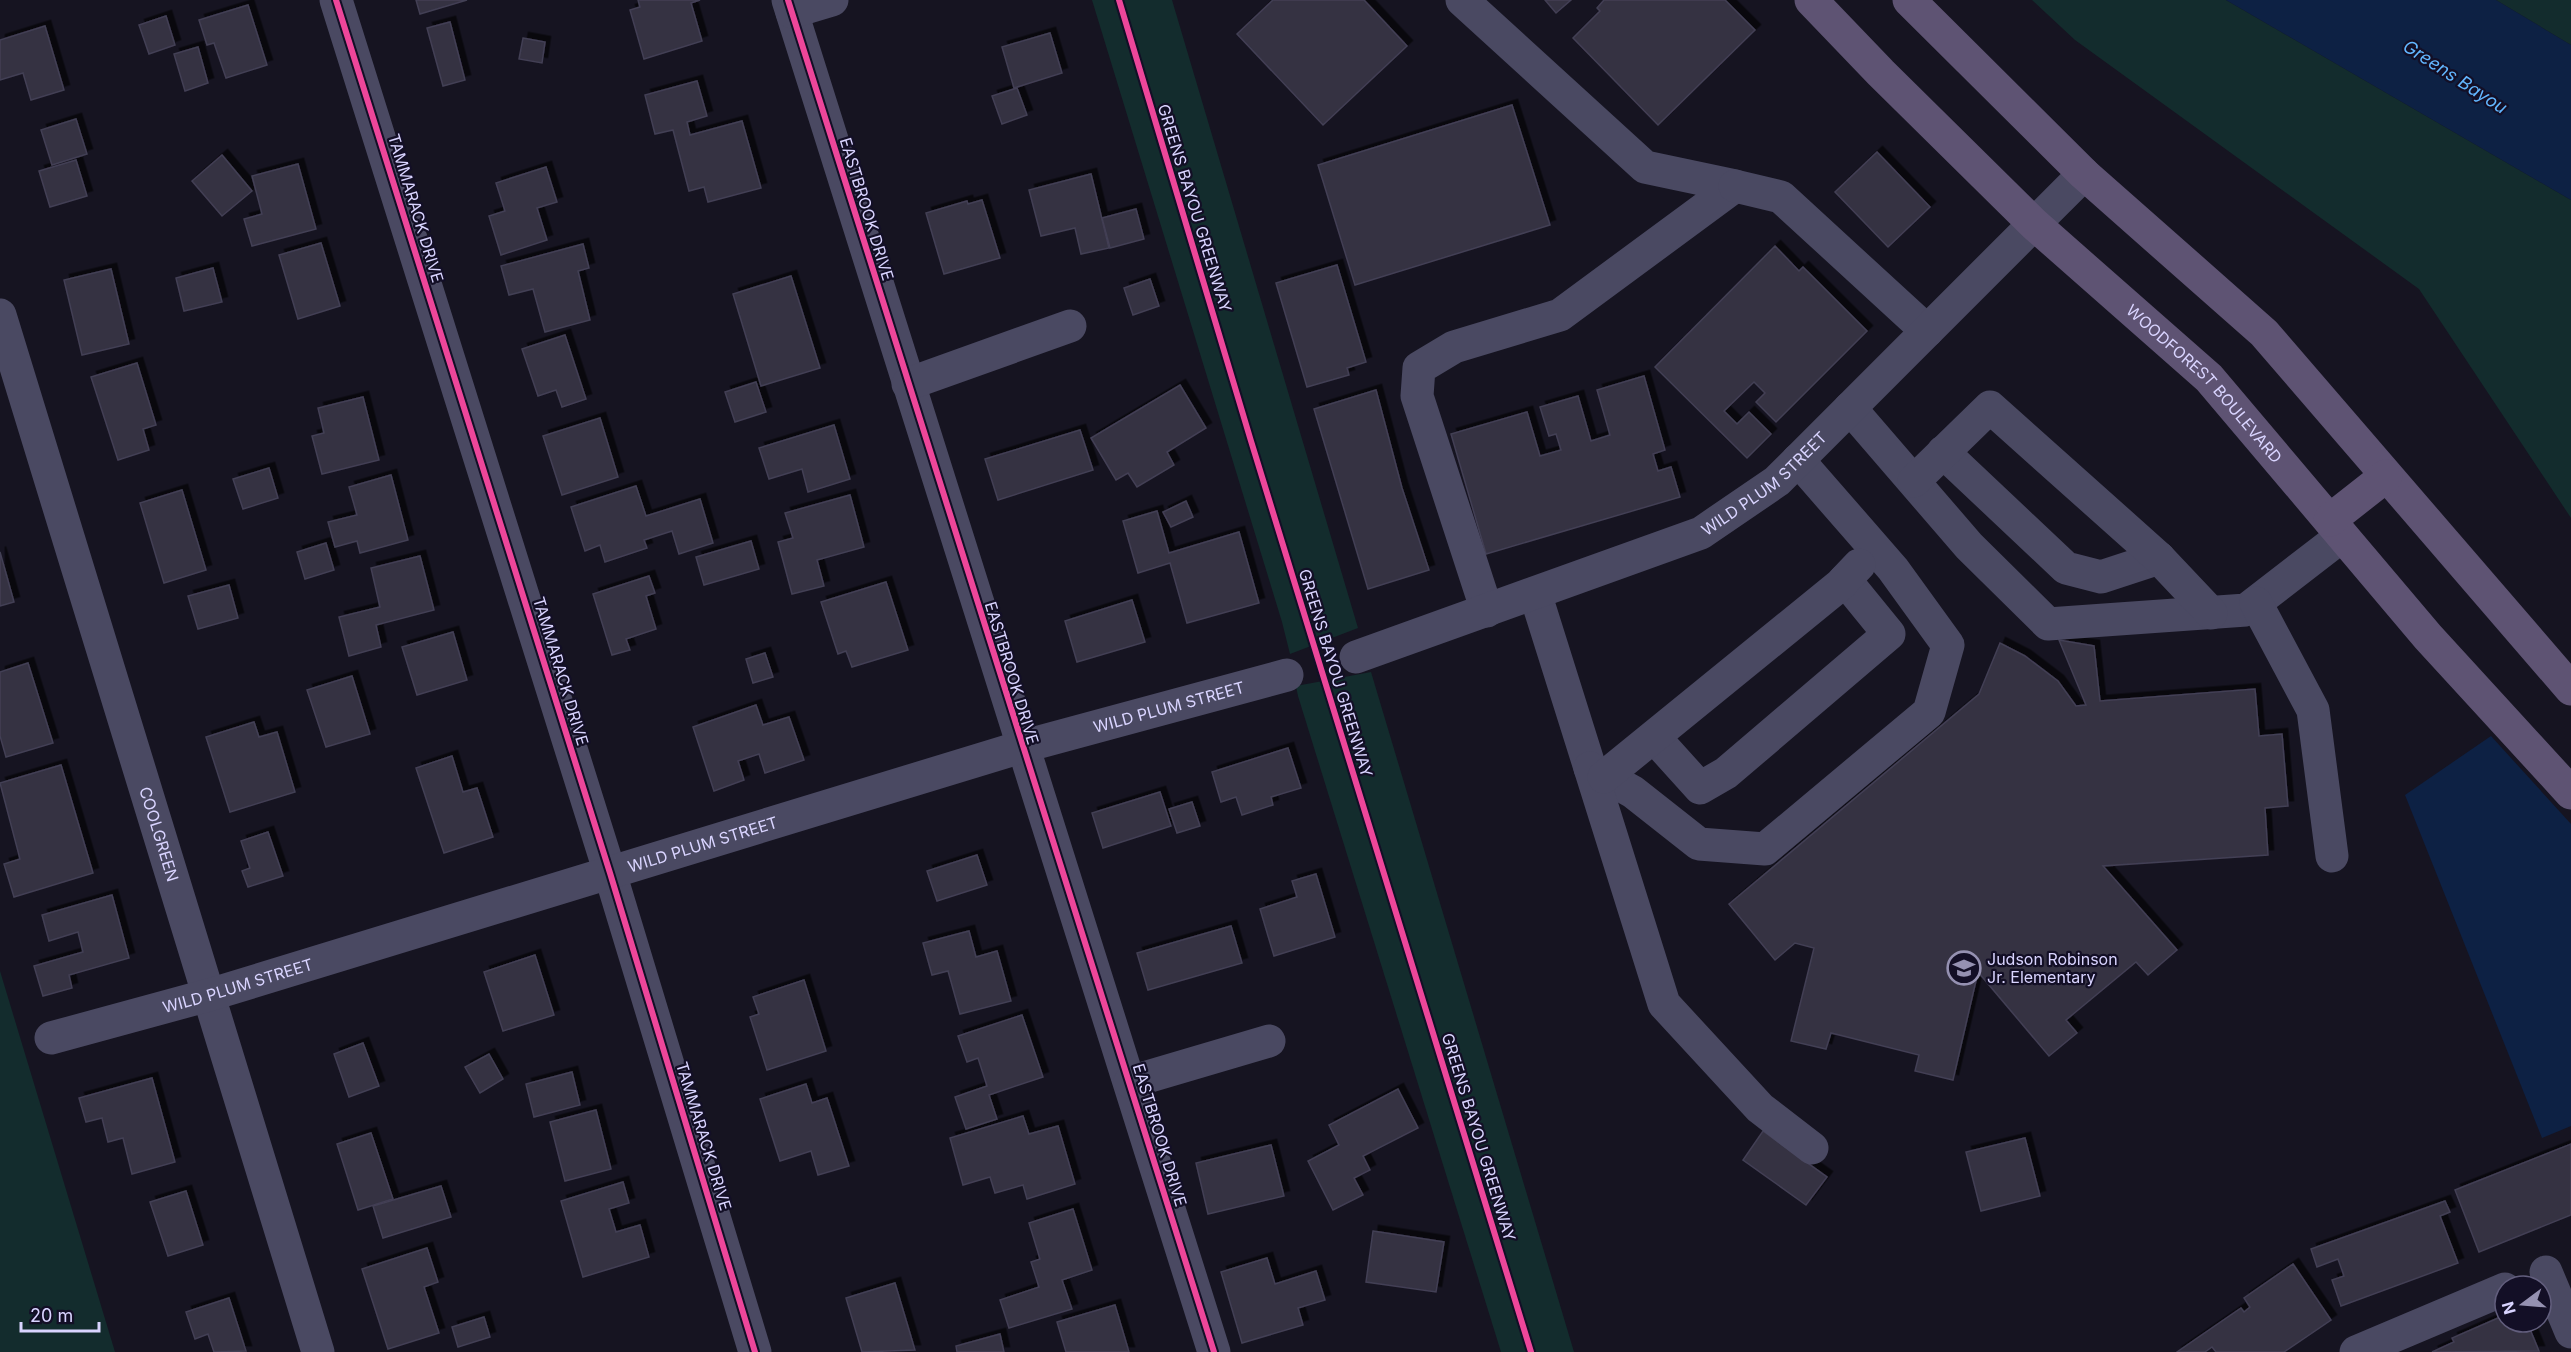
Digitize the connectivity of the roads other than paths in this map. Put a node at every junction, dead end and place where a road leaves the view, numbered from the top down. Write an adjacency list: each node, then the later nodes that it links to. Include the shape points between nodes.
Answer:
1 (336, 0): 35 (street, TAMMARACK DRIVE)
2 (832, 0): 6 (street, EASTBROOK DRIVE)
3 (1462, 0): 8 (street, via 1645,166)
4 (1812, 0): 9 (main road, WOODFOREST BOULEVARD, via 1881,74)
5 (1908, 0): 7 (main road)
6 (790, 6): 13 (street, EASTBROOK DRIVE)
7 (2084, 174): 9 (street, WILD PLUM STREET); 17 (main road, via 2264,333)
8 (1735, 186): 12 (street, via 1781,197); 25 (street, via 1560,315 1454,347 1419,368 1417,396)
9 (2034, 224): 12 (street, WILD PLUM STREET); 19 (main road, WOODFOREST BOULEVARD, via 2209,378)
10 (0, 315): 36 (street, COOLGREEN)
11 (1070, 326): 13 (street)
12 (1927, 331): 14 (street, WILD PLUM STREET)
13 (908, 384): 31 (street, EASTBROOK DRIVE)
14 (1850, 408): 16 (street, WILD PLUM STREET); 18 (street)
15 (1943, 452): 18 (street); 21 (street, via 2066,568 2101,577); 21 (street, via 1990,407)
16 (1798, 460): 20 (street); 23 (street, WILD PLUM STREET, via 1777,481 1701,533)
17 (2386, 476): 19 (main road); 29 (main road)
18 (1914, 481): 26 (street, via 1970,546 2048,624)
19 (2336, 528): 24 (street); 33 (main road, WOODFOREST BOULEVARD, via 2428,637)
20 (1875, 548): 22 (street); 32 (street, via 1948,645 1929,712 1765,849 1699,844 1633,792)
21 (2159, 558): 26 (street)
22 (1845, 580): 30 (street); 30 (street, via 1889,634 1726,773 1700,788)
23 (1535, 593): 25 (street, WILD PLUM STREET); 32 (street)
24 (2256, 603): 26 (street, via 2246,610); 34 (street, via 2313,710)
25 (1487, 611): 27 (street, WILD PLUM STREET)
26 (2211, 613)
27 (1356, 657)
28 (1287, 675): 31 (street, WILD PLUM STREET)
29 (2571, 689)
30 (1654, 736): 32 (street)
31 (1021, 747): 35 (street, WILD PLUM STREET); 39 (street, EASTBROOK DRIVE)
32 (1597, 772): 40 (street, via 1665,1004 1760,1108)
33 (2571, 793)
34 (2332, 856)
35 (610, 873): 36 (street, WILD PLUM STREET); 46 (street, TAMMARACK DRIVE)
36 (209, 995): 37 (street, WILD PLUM STREET); 45 (street, COOLGREEN)
37 (51, 1038)
38 (1269, 1041): 39 (street, EASTBROOK DRIVE)
39 (1130, 1082): 47 (street, EASTBROOK DRIVE)
40 (1812, 1148)
41 (2558, 1267): 42 (street); 44 (street)
42 (2541, 1274)
43 (2493, 1294): 48 (street)
44 (2571, 1332)
45 (318, 1352)
46 (755, 1352)
47 (1214, 1352)
48 (2356, 1352)

